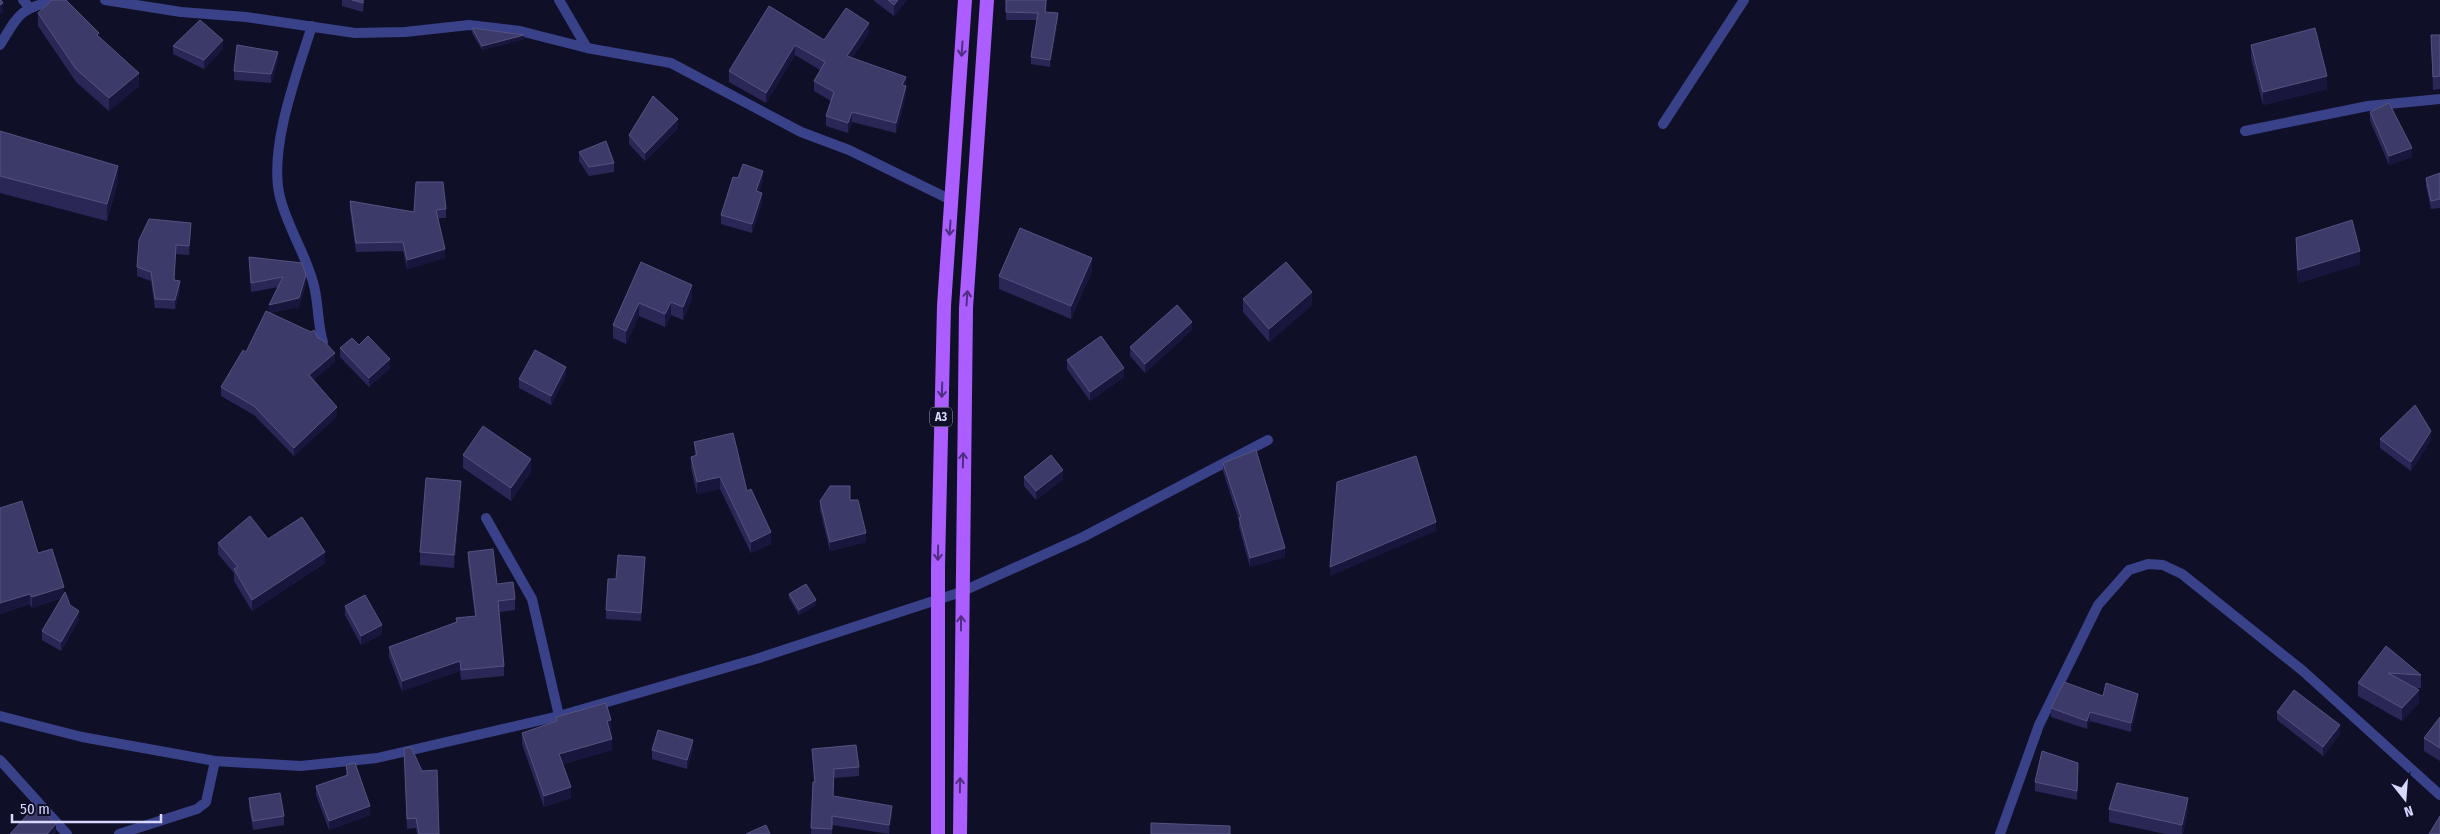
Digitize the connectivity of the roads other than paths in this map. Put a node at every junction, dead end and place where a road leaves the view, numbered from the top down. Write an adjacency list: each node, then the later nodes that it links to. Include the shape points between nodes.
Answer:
1 (23, 0): 8 (street)
2 (56, 0): 8 (street)
3 (105, 0): 9 (street)
4 (559, 0): 11 (street)
5 (965, 0): 15 (main road, A3, one-way to 15)
6 (987, 0): 19 (main road, A3, one-way to 6, via 966,308)
7 (1744, 0): 13 (street)
8 (30, 8): 10 (street, via 19,14)
9 (312, 26): 11 (street, via 355,33 468,25 520,32); 16 (street, via 292,85 277,175 280,198 314,283 318,327)
10 (0, 45)
11 (586, 48): 15 (street, via 671,63 800,132 849,150)
12 (2440, 99): 14 (street, via 2368,106)
13 (1663, 124)
14 (2245, 131)
15 (952, 200): 20 (main road, A3, one-way to 20, via 944,316)
16 (323, 342)
17 (1268, 440): 19 (street, via 1082,537)
18 (486, 518): 22 (street, via 532,599)
19 (962, 592): 20 (street); 29 (main road, A3, one-way to 19)
20 (938, 601): 22 (street, via 756,660); 28 (main road, A3)
21 (0, 716): 24 (street, via 82,738)
22 (559, 716): 24 (street, via 377,758 301,766)
23 (0, 760): 26 (street)
24 (215, 761): 27 (street, via 206,802 197,809)
25 (2440, 795): 30 (street, via 2303,672 2182,574 2163,565 2148,564 2129,570 2098,606 2039,725)
26 (67, 834)
27 (119, 834)
28 (938, 834)
29 (960, 834)
30 (2000, 834)

